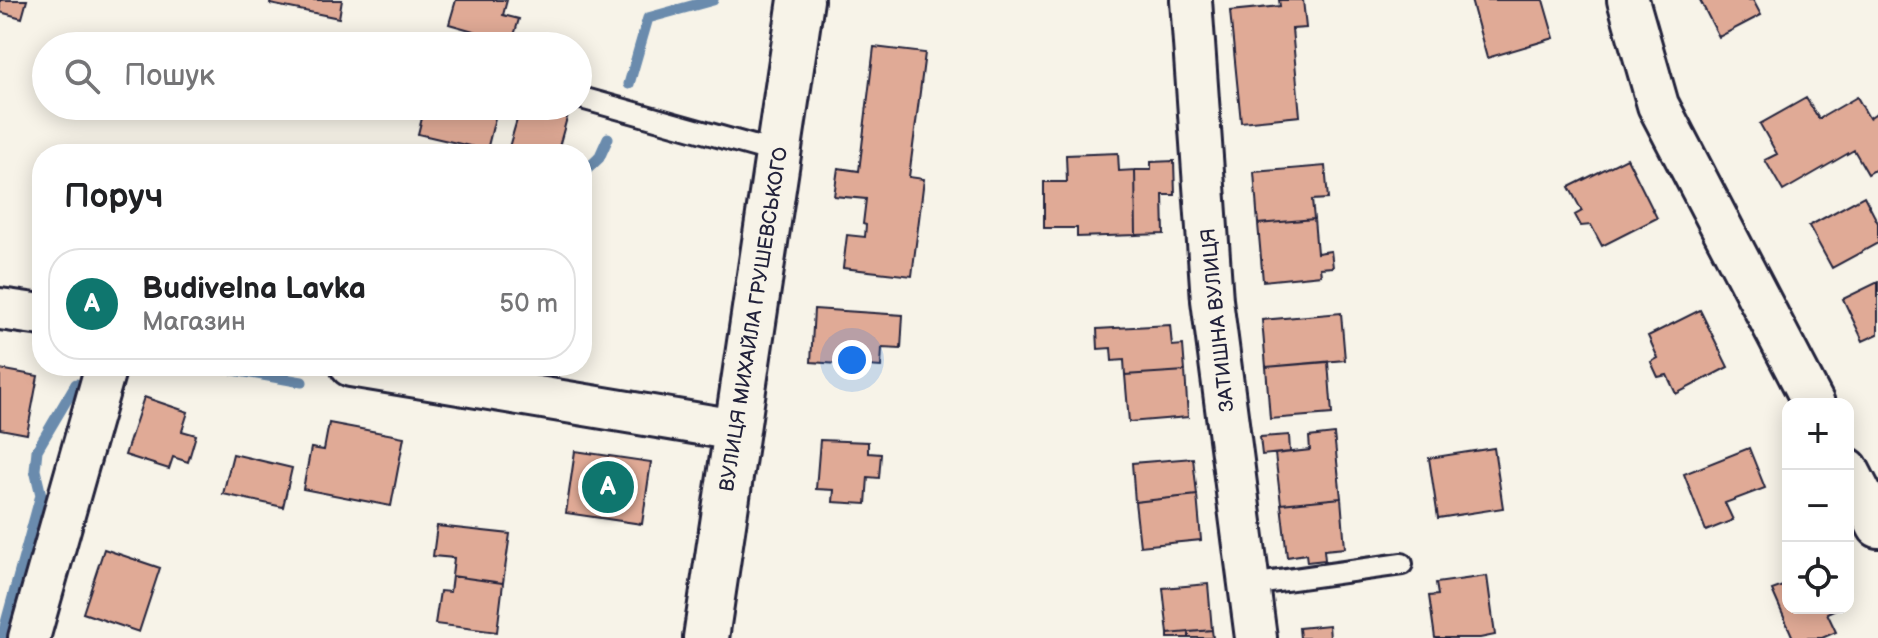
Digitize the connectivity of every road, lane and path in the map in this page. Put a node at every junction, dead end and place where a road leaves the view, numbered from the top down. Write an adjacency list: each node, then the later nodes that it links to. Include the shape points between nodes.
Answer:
1 (801, 0): 5 (street, ВУЛИЦЯ МИХАЙЛА ГРУШЕВСЬКОГО)
2 (1191, 0): 15 (street, ЗАТИШНА ВУЛИЦЯ, via 1212,300)
3 (1628, 0): 10 (street, via 1658,105)
4 (592, 101): 5 (lane)
5 (778, 153): 11 (street, ВУЛИЦЯ МИХАЙЛА ГРУШЕВСЬКОГО)
6 (0, 309): 7 (street)
7 (32, 314)
8 (103, 376): 16 (street)
9 (411, 376): 11 (street)
10 (1811, 398)
11 (736, 430): 17 (street, ВУЛИЦЯ МИХАЙЛА ГРУШЕВСЬКОГО)
12 (1849, 470): 13 (street)
13 (1878, 527)
14 (1402, 564): 15 (lane)
15 (1250, 585): 18 (street, ЗАТИШНА ВУЛИЦЯ)
16 (29, 638)
17 (706, 638)
18 (1256, 638)

